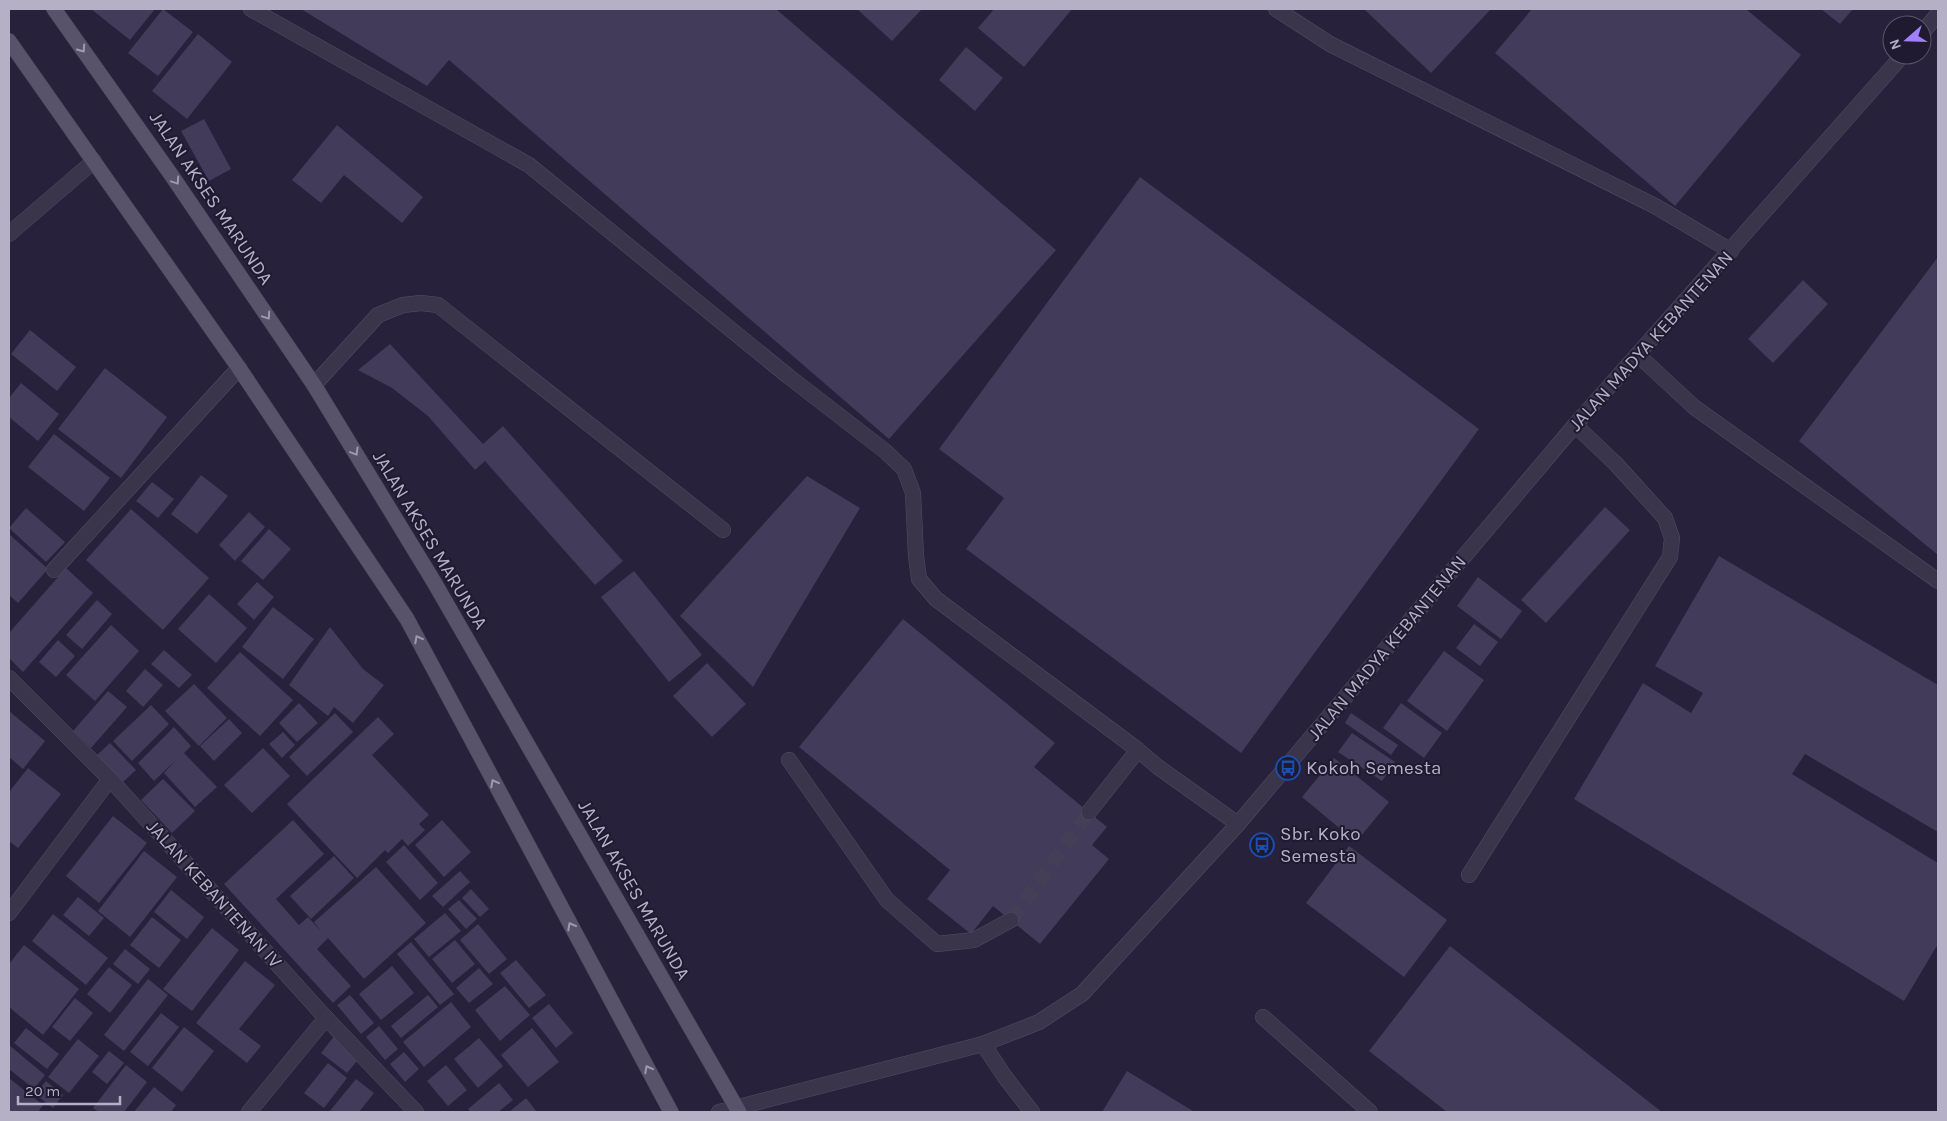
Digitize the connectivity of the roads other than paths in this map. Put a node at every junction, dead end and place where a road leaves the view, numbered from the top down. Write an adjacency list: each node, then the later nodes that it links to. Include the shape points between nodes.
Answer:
1 (54, 9): 11 (main road, JALAN AKSES MARUNDA, one-way to 11)
2 (251, 9): 17 (street, via 529,165 885,451 904,469 913,493 919,579 936,599)
3 (1276, 9): 8 (street, via 1330,44 1655,206)
4 (9, 41): 6 (main road)
5 (1894, 65): 8 (street, JALAN MADYA KEBANTENAN)
6 (94, 162): 7 (street); 10 (main road)
7 (9, 234)
8 (1731, 251): 9 (street, JALAN MADYA KEBANTENAN)
9 (1638, 355): 12 (street, JALAN MADYA KEBANTENAN); 15 (street, via 1694,407)
10 (239, 368): 14 (street); 31 (main road, one-way to 10, via 407,619)
11 (314, 385): 13 (street, via 378,315 403,305 421,303 438,306); 28 (main road, JALAN AKSES MARUNDA, one-way to 28, via 434,582)
12 (1575, 425): 21 (street, JALAN MADYA KEBANTENAN); 22 (street, via 1666,518 1672,538 1670,557)
13 (723, 530)
14 (54, 570)
15 (1938, 581)
16 (9, 678): 19 (street, JALAN KEBANTENAN IV)
17 (1138, 750): 20 (street); 21 (street)
18 (789, 760): 24 (street, via 887,900 937,944 974,940)
19 (110, 779): 23 (street); 26 (street, JALAN KEBANTENAN IV)
20 (1090, 812)
21 (1238, 824): 27 (street, JALAN MADYA KEBANTENAN, via 1082,994 1039,1022)
22 (1470, 875)
23 (9, 913)
24 (1011, 920)
25 (1262, 1017): 34 (street)
26 (326, 1018): 29 (street); 30 (street, JALAN KEBANTENAN IV)
27 (983, 1044): 28 (street, JALAN MADYA KEBANTENAN); 33 (street)
28 (738, 1110): 32 (street, JALAN MADYA KEBANTENAN)
29 (249, 1112)
30 (416, 1112)
31 (671, 1112)
32 (719, 1112)
33 (1032, 1112)
34 (1370, 1112)

